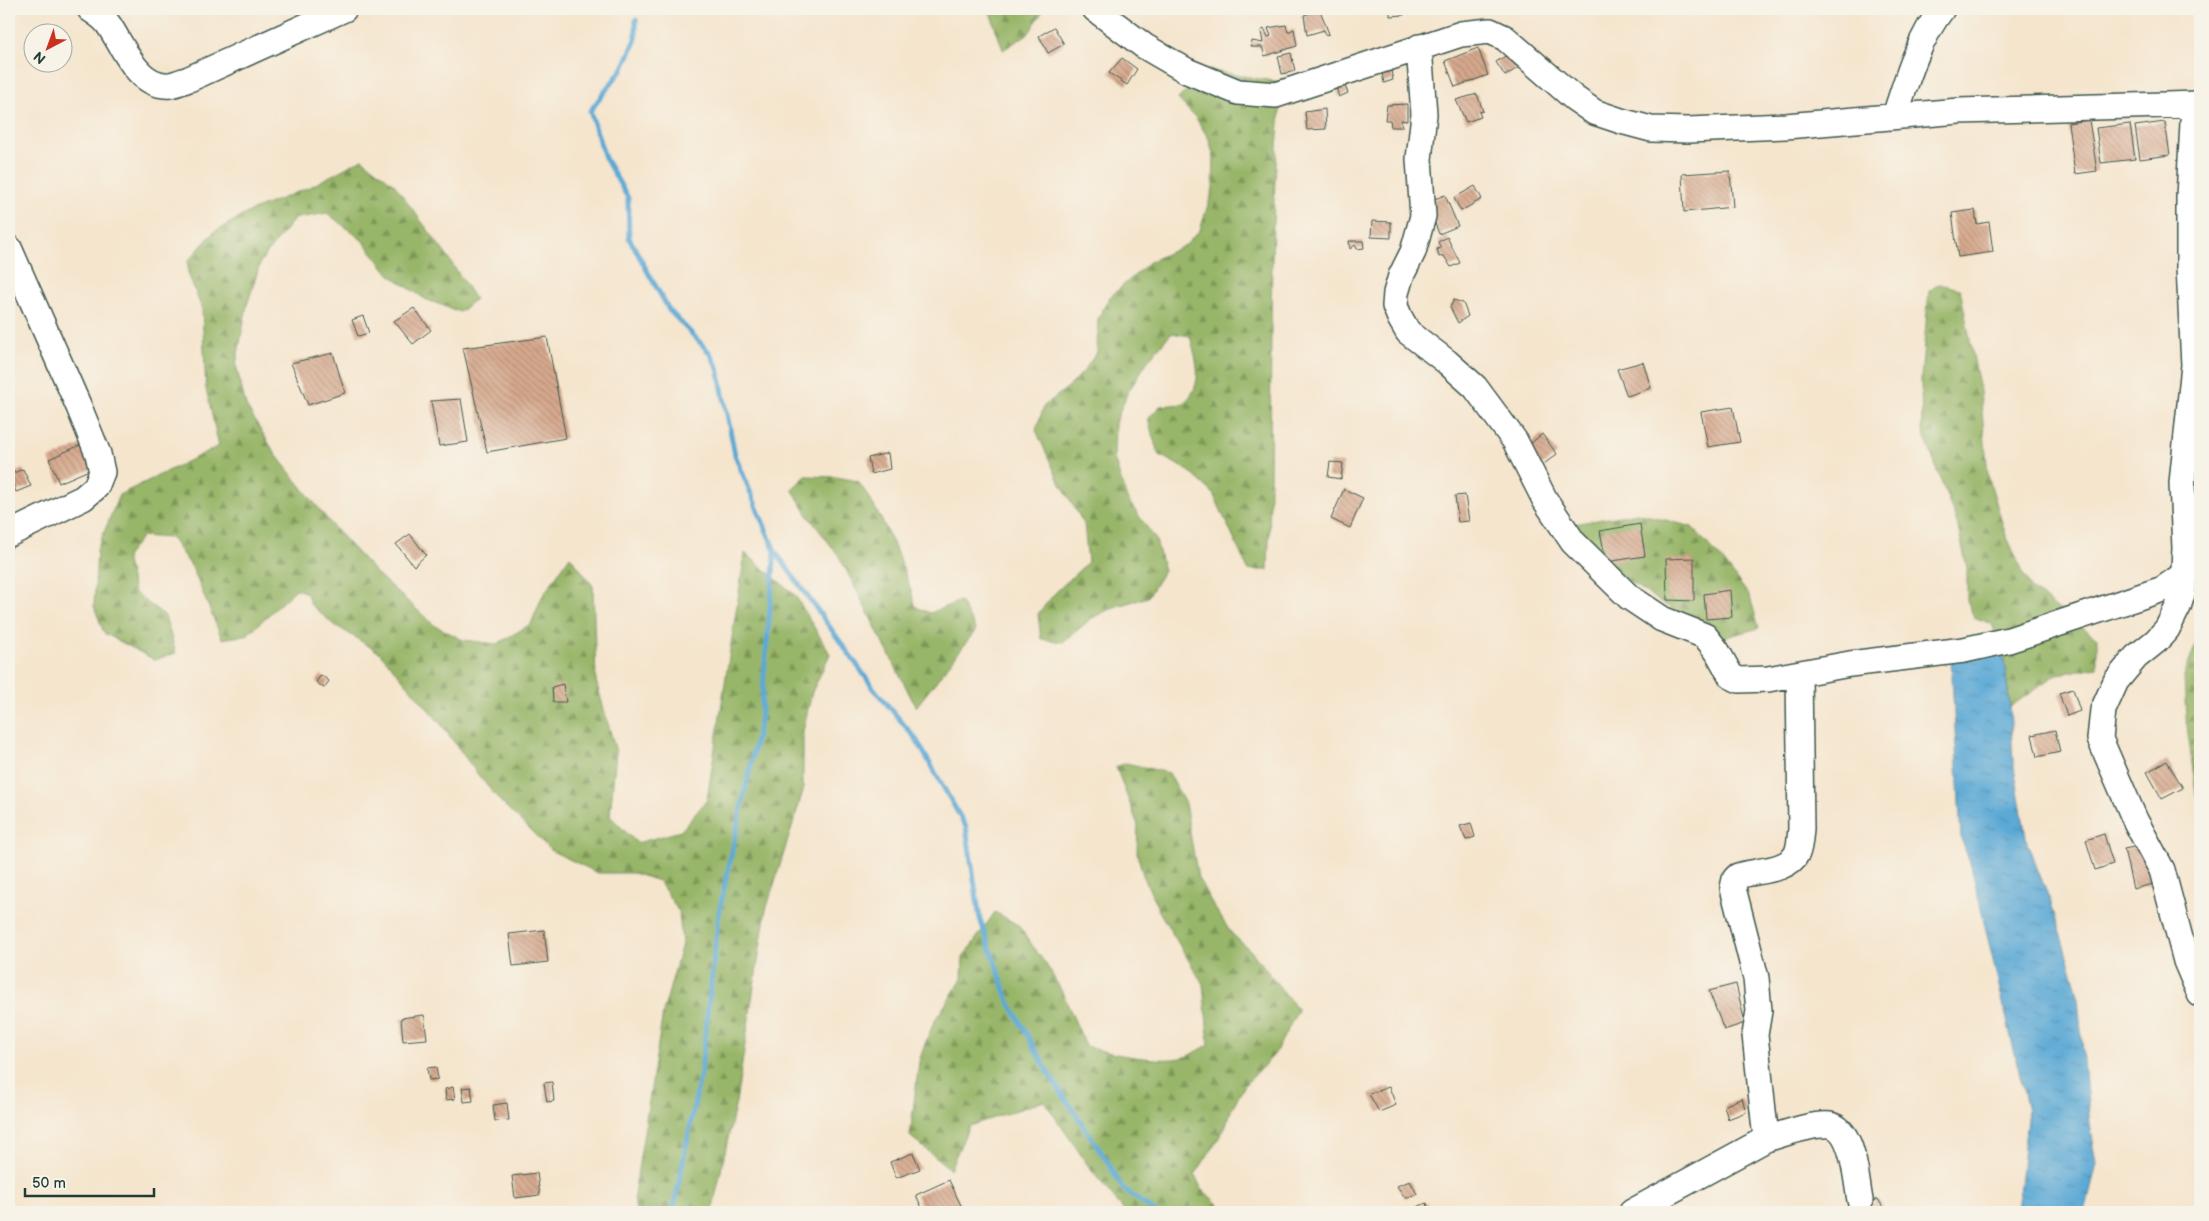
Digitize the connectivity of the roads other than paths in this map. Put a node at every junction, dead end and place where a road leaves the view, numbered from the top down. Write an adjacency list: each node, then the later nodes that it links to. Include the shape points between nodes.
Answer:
1 (90, 9): 2 (street, via 107,23 143,76 169,85)
2 (344, 9)
3 (1095, 9): 5 (street, via 1144,46 1187,71 1238,92 1276,94)
4 (1942, 9): 7 (street, via 1916,54)
5 (1419, 47): 7 (street, via 1461,34 1490,31 1505,38 1594,112 1652,128 1688,130 1786,126); 11 (street, via 1424,114 1420,159 1423,216 1396,293 1396,306 1408,332 1475,387 1515,441 1545,500 1573,542 1629,596 1662,619 1705,636 1731,676 1739,680)
6 (2197, 104): 7 (street); 10 (street, via 2189,197 2194,364 2182,482 2185,548)
7 (1895, 116)
8 (9, 248): 9 (street, via 79,407 102,472 96,487 83,498)
9 (9, 534)
10 (2192, 569): 11 (street, via 2163,589 2141,598 2009,640 1964,650 1850,664); 12 (street, via 2167,629 2136,657 2116,681 2103,710 2100,739 2135,820 2162,870 2186,961)
11 (1799, 674): 13 (street, via 1801,829 1798,850 1793,859 1780,866 1738,876 1734,879 1733,888 1756,978 1759,1011 1755,1035)
12 (2200, 994)
13 (1766, 1138): 14 (street, via 1816,1126 1837,1127 1851,1150); 15 (street)
14 (1860, 1200)
15 (1632, 1212)

